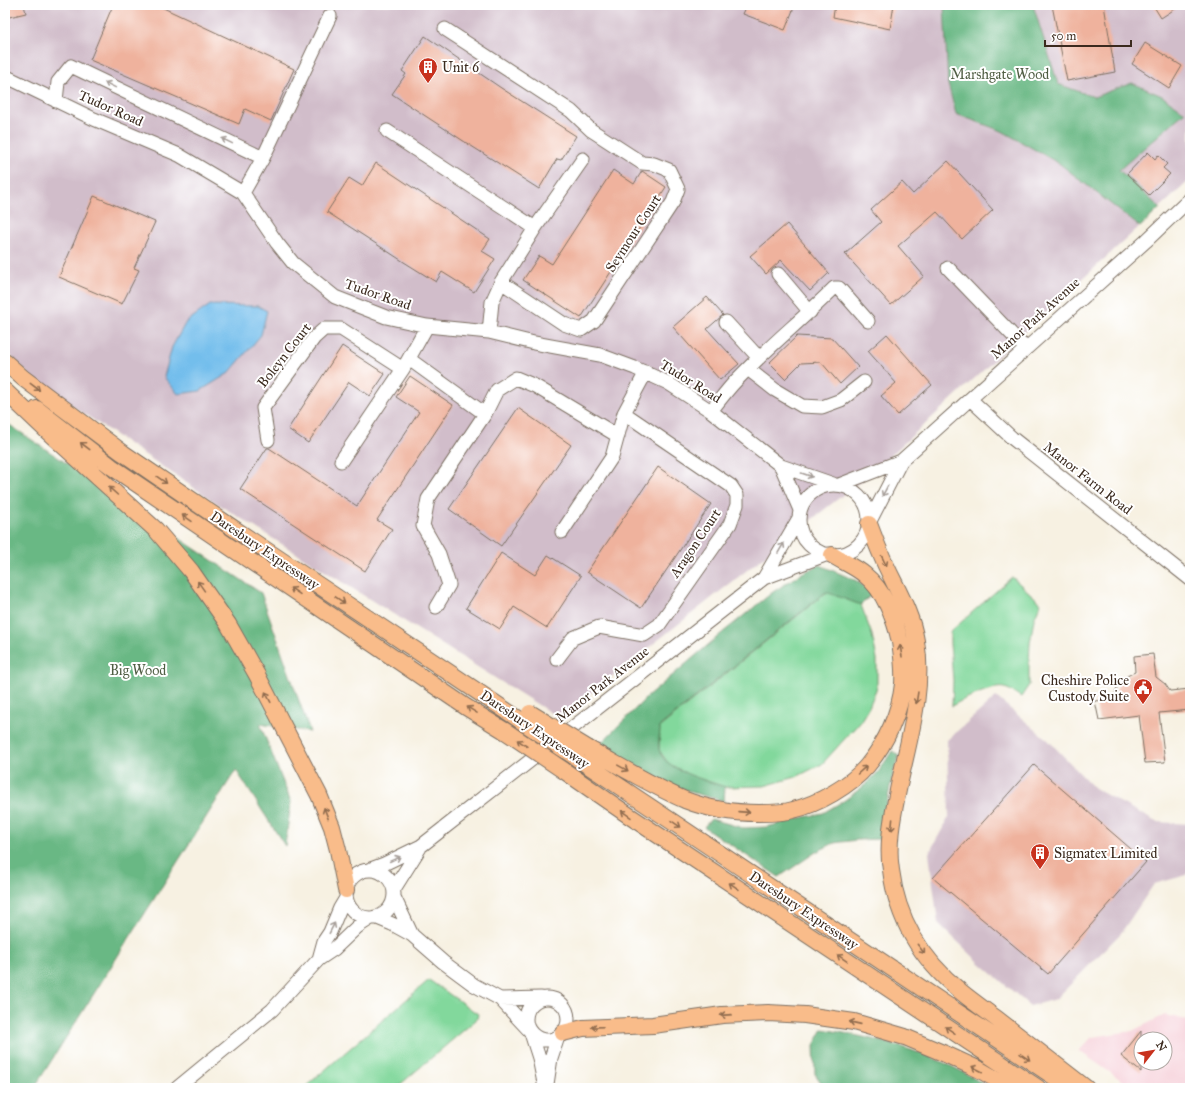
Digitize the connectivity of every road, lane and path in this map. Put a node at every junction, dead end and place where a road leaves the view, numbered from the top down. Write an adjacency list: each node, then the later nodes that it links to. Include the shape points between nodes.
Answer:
1 (330, 16): 6 (street)
2 (445, 29): 13 (street, Seymour Court, via 571,111 591,130 642,163 654,164 669,170 678,189 673,202 594,321 581,330 564,324)
3 (5, 76): 4 (street, Tudor Road)
4 (56, 101): 6 (street, one-way to 4, via 71,66 58,82); 8 (street, Tudor Road, via 179,155)
5 (388, 131): 10 (street)
6 (262, 158): 8 (street)
7 (583, 159): 10 (street)
8 (244, 193): 17 (street, Tudor Road, via 293,263 334,297 386,317)
9 (1190, 199): 19 (street, Manor Park Avenue)
10 (535, 228): 13 (street)
11 (948, 268): 19 (street)
12 (778, 274): 14 (street)
13 (501, 282): 18 (street, via 492,302)
14 (810, 312): 15 (street, via 834,288 839,288); 20 (street)
15 (868, 321)
16 (726, 322): 20 (street)
17 (427, 326): 18 (street, Tudor Road); 22 (street)
18 (489, 332): 24 (street, Tudor Road, via 600,355)
19 (1025, 348): 28 (street, Manor Park Avenue)
20 (759, 358): 23 (street)
21 (5, 362): 46 (main road, Daresbury Expressway, one-way to 46, bridge, via 123,453 226,524 455,676 525,716)
22 (406, 364): 31 (street, Boleyn Court); 33 (street, Boleyn Court, via 341,329 324,329 314,338 264,408); 34 (street)
23 (748, 368): 26 (street, via 775,390 802,406 822,407 841,400); 29 (street)
24 (646, 372): 29 (street, Tudor Road); 30 (street)
25 (5, 382): 61 (main road, Daresbury Expressway, one-way to 25, bridge, via 112,467)
26 (864, 382)
27 (5, 391): 50 (main road, one-way to 27, via 332,827 319,795 228,624 191,571 156,530)
28 (970, 399): 35 (street, Manor Park Avenue); 43 (street, Manor Farm Road, via 1012,438)
29 (711, 411): 36 (street, Tudor Road)
30 (624, 413): 32 (street); 45 (street, Aragon Court, via 731,486 737,495 738,505 730,524 659,625 644,635 599,627 573,638)
31 (486, 414): 32 (street, via 497,390 516,378 535,386); 44 (street, via 428,500 423,526 439,554 449,585)
32 (618, 436): 40 (street, via 612,457)
33 (268, 440)
34 (341, 461)
35 (901, 461): 37 (street, Manor Park Avenue); 39 (street, Manor Park Avenue, one-way to 39)
36 (781, 466): 37 (street, Tudor Road, one-way to 37); 38 (street, Tudor Road)
37 (836, 484): 38 (street, via 822,486 812,492 805,500); 39 (street, via 858,493 864,501)
38 (800, 514): 41 (street, via 800,528 804,537 818,551); 42 (street, Manor Park Avenue, one-way to 38)
39 (870, 523): 41 (street, via 861,543 842,554); 63 (main road, one-way to 63, via 880,553 910,617 919,667 912,731 894,809 890,846 890,869 895,895 905,922 932,964 959,990)
40 (562, 532)
41 (830, 555): 42 (street, Manor Park Avenue); 46 (main road, one-way to 41, via 686,800 722,810 759,813 791,810 818,802 845,786 867,766 886,738 897,712 903,683 903,658 898,632 889,608 876,587 866,576)
42 (764, 578): 47 (street, Manor Park Avenue)
43 (1190, 579)
44 (436, 607)
45 (557, 659)
46 (583, 754): 62 (main road, Daresbury Expressway, one-way to 62)
47 (421, 846): 48 (street, Manor Park Avenue, one-way to 47); 49 (street, Manor Park Avenue)
48 (368, 870): 49 (street, via 382,872 388,877); 50 (street, via 353,876)
49 (394, 893): 51 (street, via 388,910); 52 (street)
50 (346, 894): 51 (street, via 352,910 364,917); 53 (street, one-way to 50, via 324,941)
51 (373, 918): 52 (street, via 392,924); 53 (street, via 357,927 334,949)
52 (412, 935): 55 (street, via 474,985)
53 (319, 959): 58 (street, via 272,1010)
54 (541, 998): 55 (street); 56 (street, via 527,1010 525,1017); 57 (street, via 554,999 565,1007 568,1020 567,1027)
55 (500, 999): 56 (street)
56 (529, 1031): 57 (street, via 535,1037 547,1040 553,1040); 59 (street)
57 (561, 1035): 59 (street, via 551,1058); 60 (main road, one-way to 57, via 980,1070 905,1037 854,1022 804,1015 722,1015 653,1025 583,1028)
58 (177, 1088)
59 (546, 1088)
60 (1010, 1088)
61 (1038, 1088)
62 (1071, 1088)
63 (1086, 1088)

